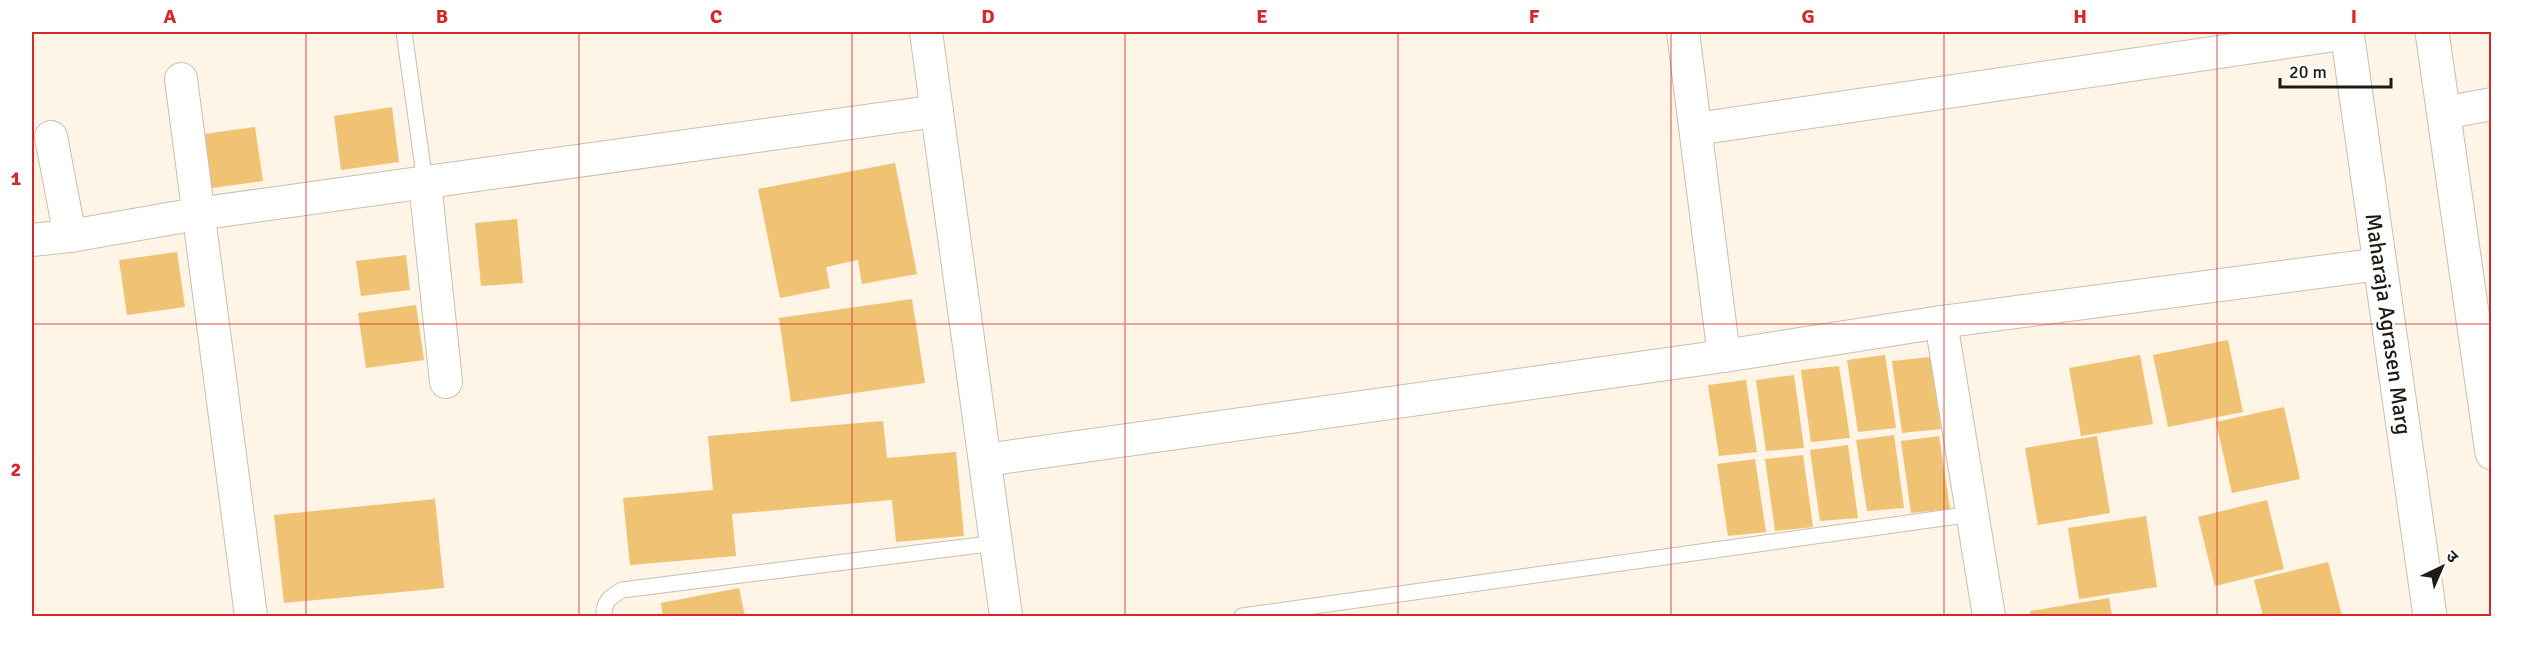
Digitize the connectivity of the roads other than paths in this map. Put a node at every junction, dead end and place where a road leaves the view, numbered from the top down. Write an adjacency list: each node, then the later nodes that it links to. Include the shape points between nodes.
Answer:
1 (404, 32): 12 (lane)
2 (926, 32): 8 (street)
3 (1683, 32): 10 (street)
4 (2348, 32): 10 (street); 16 (street, Maharaja Agrasen Marg)
5 (2432, 32): 9 (street)
6 (181, 79): 13 (street)
7 (2492, 104): 9 (street)
8 (937, 111): 12 (street); 22 (street)
9 (2443, 113): 18 (street)
10 (1696, 129): 19 (street)
11 (51, 137): 14 (street)
12 (425, 182): 13 (street); 20 (street)
13 (197, 214): 14 (street); 25 (street)
14 (70, 236): 15 (street)
15 (32, 240)
16 (2380, 264): 17 (street); 30 (street, Maharaja Agrasen Marg)
17 (1941, 322): 19 (street); 23 (street)
18 (2483, 326): 21 (street)
19 (1724, 356): 22 (street)
20 (446, 382)
21 (2492, 453)
22 (985, 460): 24 (street)
23 (1972, 514): 28 (lane); 29 (street)
24 (996, 543): 26 (lane, via 622,590 603,607); 27 (street)
25 (251, 616)
26 (604, 616)
27 (1006, 616)
28 (1242, 616)
29 (1989, 616)
30 (2430, 616)

